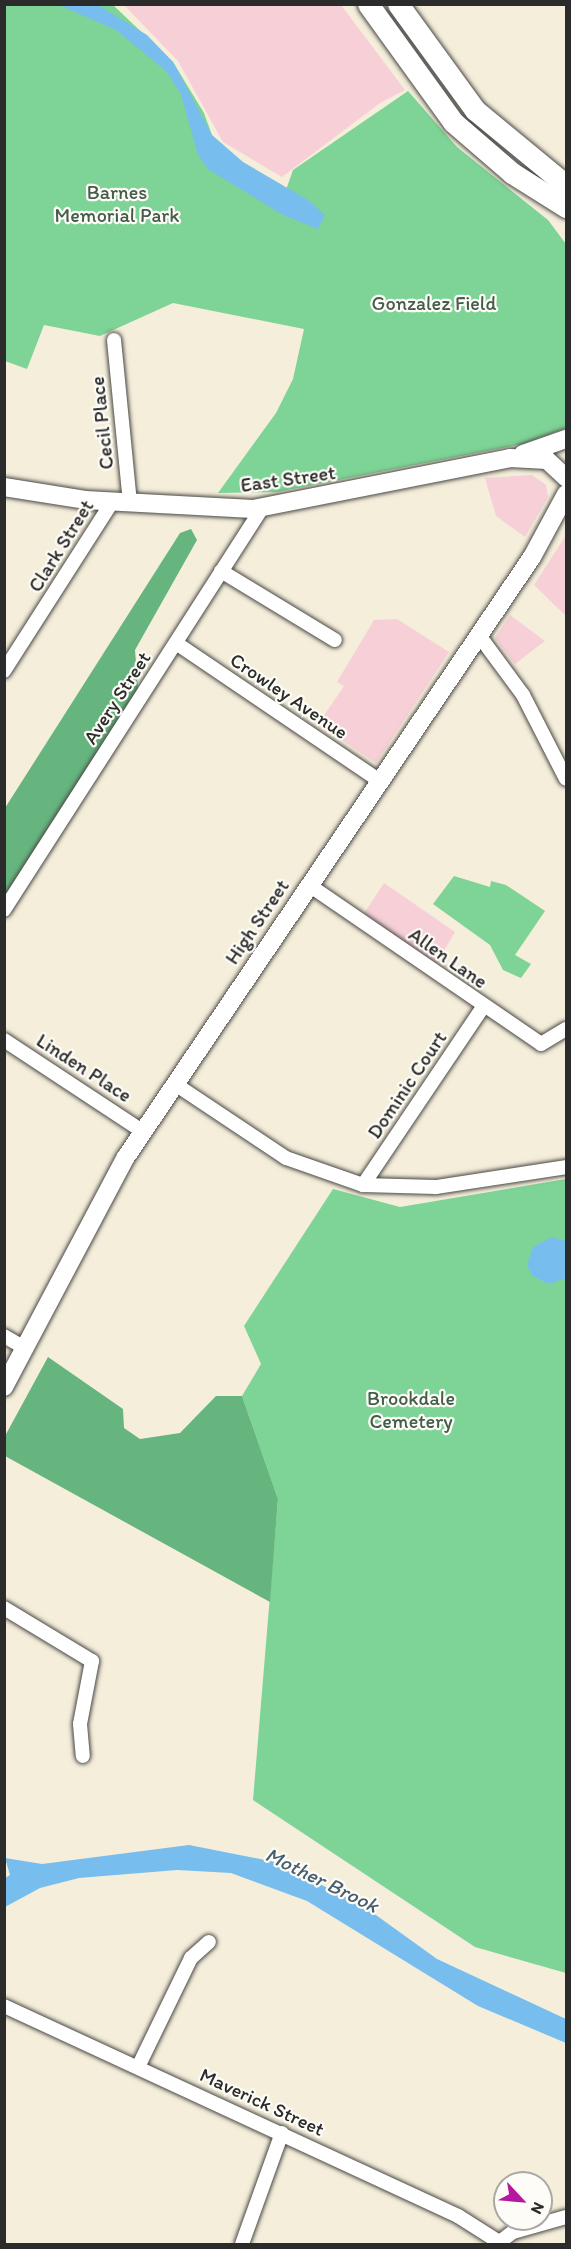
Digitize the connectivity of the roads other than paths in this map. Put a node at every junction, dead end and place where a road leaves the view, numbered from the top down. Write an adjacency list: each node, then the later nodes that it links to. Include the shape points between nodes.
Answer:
1 (368, 4): 4 (highway, via 453,122 507,170)
2 (398, 4): 3 (highway, via 475,110)
3 (567, 185)
4 (567, 207)
5 (114, 340): 12 (street, Cecil Place)
6 (567, 439): 7 (main road)
7 (510, 458): 8 (main road, East Street, via 547,460); 13 (main road, East Street)
8 (567, 478)
9 (4, 487): 11 (main road, East Street)
10 (567, 494): 15 (main road, High Street)
11 (111, 502): 12 (main road, East Street); 18 (street, Clark Street)
12 (130, 503): 13 (main road, East Street)
13 (262, 508): 14 (street, Avery Street)
14 (220, 571): 16 (street); 17 (street, Avery Street)
15 (478, 634): 19 (street, via 523,695); 20 (main road, High Street)
16 (335, 640)
17 (176, 643): 20 (street, Crowley Avenue); 22 (street, Avery Street)
18 (4, 671)
19 (567, 779)
20 (380, 781): 21 (main road, High Street)
21 (309, 885): 23 (street, Allen Lane); 26 (main road, High Street)
22 (4, 910)
23 (483, 1007): 24 (street, Allen Lane, via 541,1044); 29 (street, Dominic Court)
24 (567, 1029)
25 (4, 1040): 27 (street, Linden Place)
26 (175, 1084): 27 (main road, High Street); 29 (street, via 286,1158)
27 (142, 1131): 31 (main road, High Street)
28 (567, 1167): 29 (street, via 436,1187)
29 (363, 1185)
30 (4, 1336): 31 (street)
31 (25, 1348): 32 (main road, High Street)
32 (4, 1387)
33 (4, 1608): 34 (street, via 92,1661 93,1674 80,1724)
34 (83, 1756)
35 (209, 1942): 37 (street, via 191,1958)
36 (4, 2006): 37 (street, Maverick Street)
37 (140, 2065): 38 (street, Maverick Street)
38 (282, 2133): 40 (street, Maverick Street, via 458,2216); 41 (street)
39 (567, 2217): 40 (street, via 521,2229)
40 (498, 2243)
41 (242, 2244)

